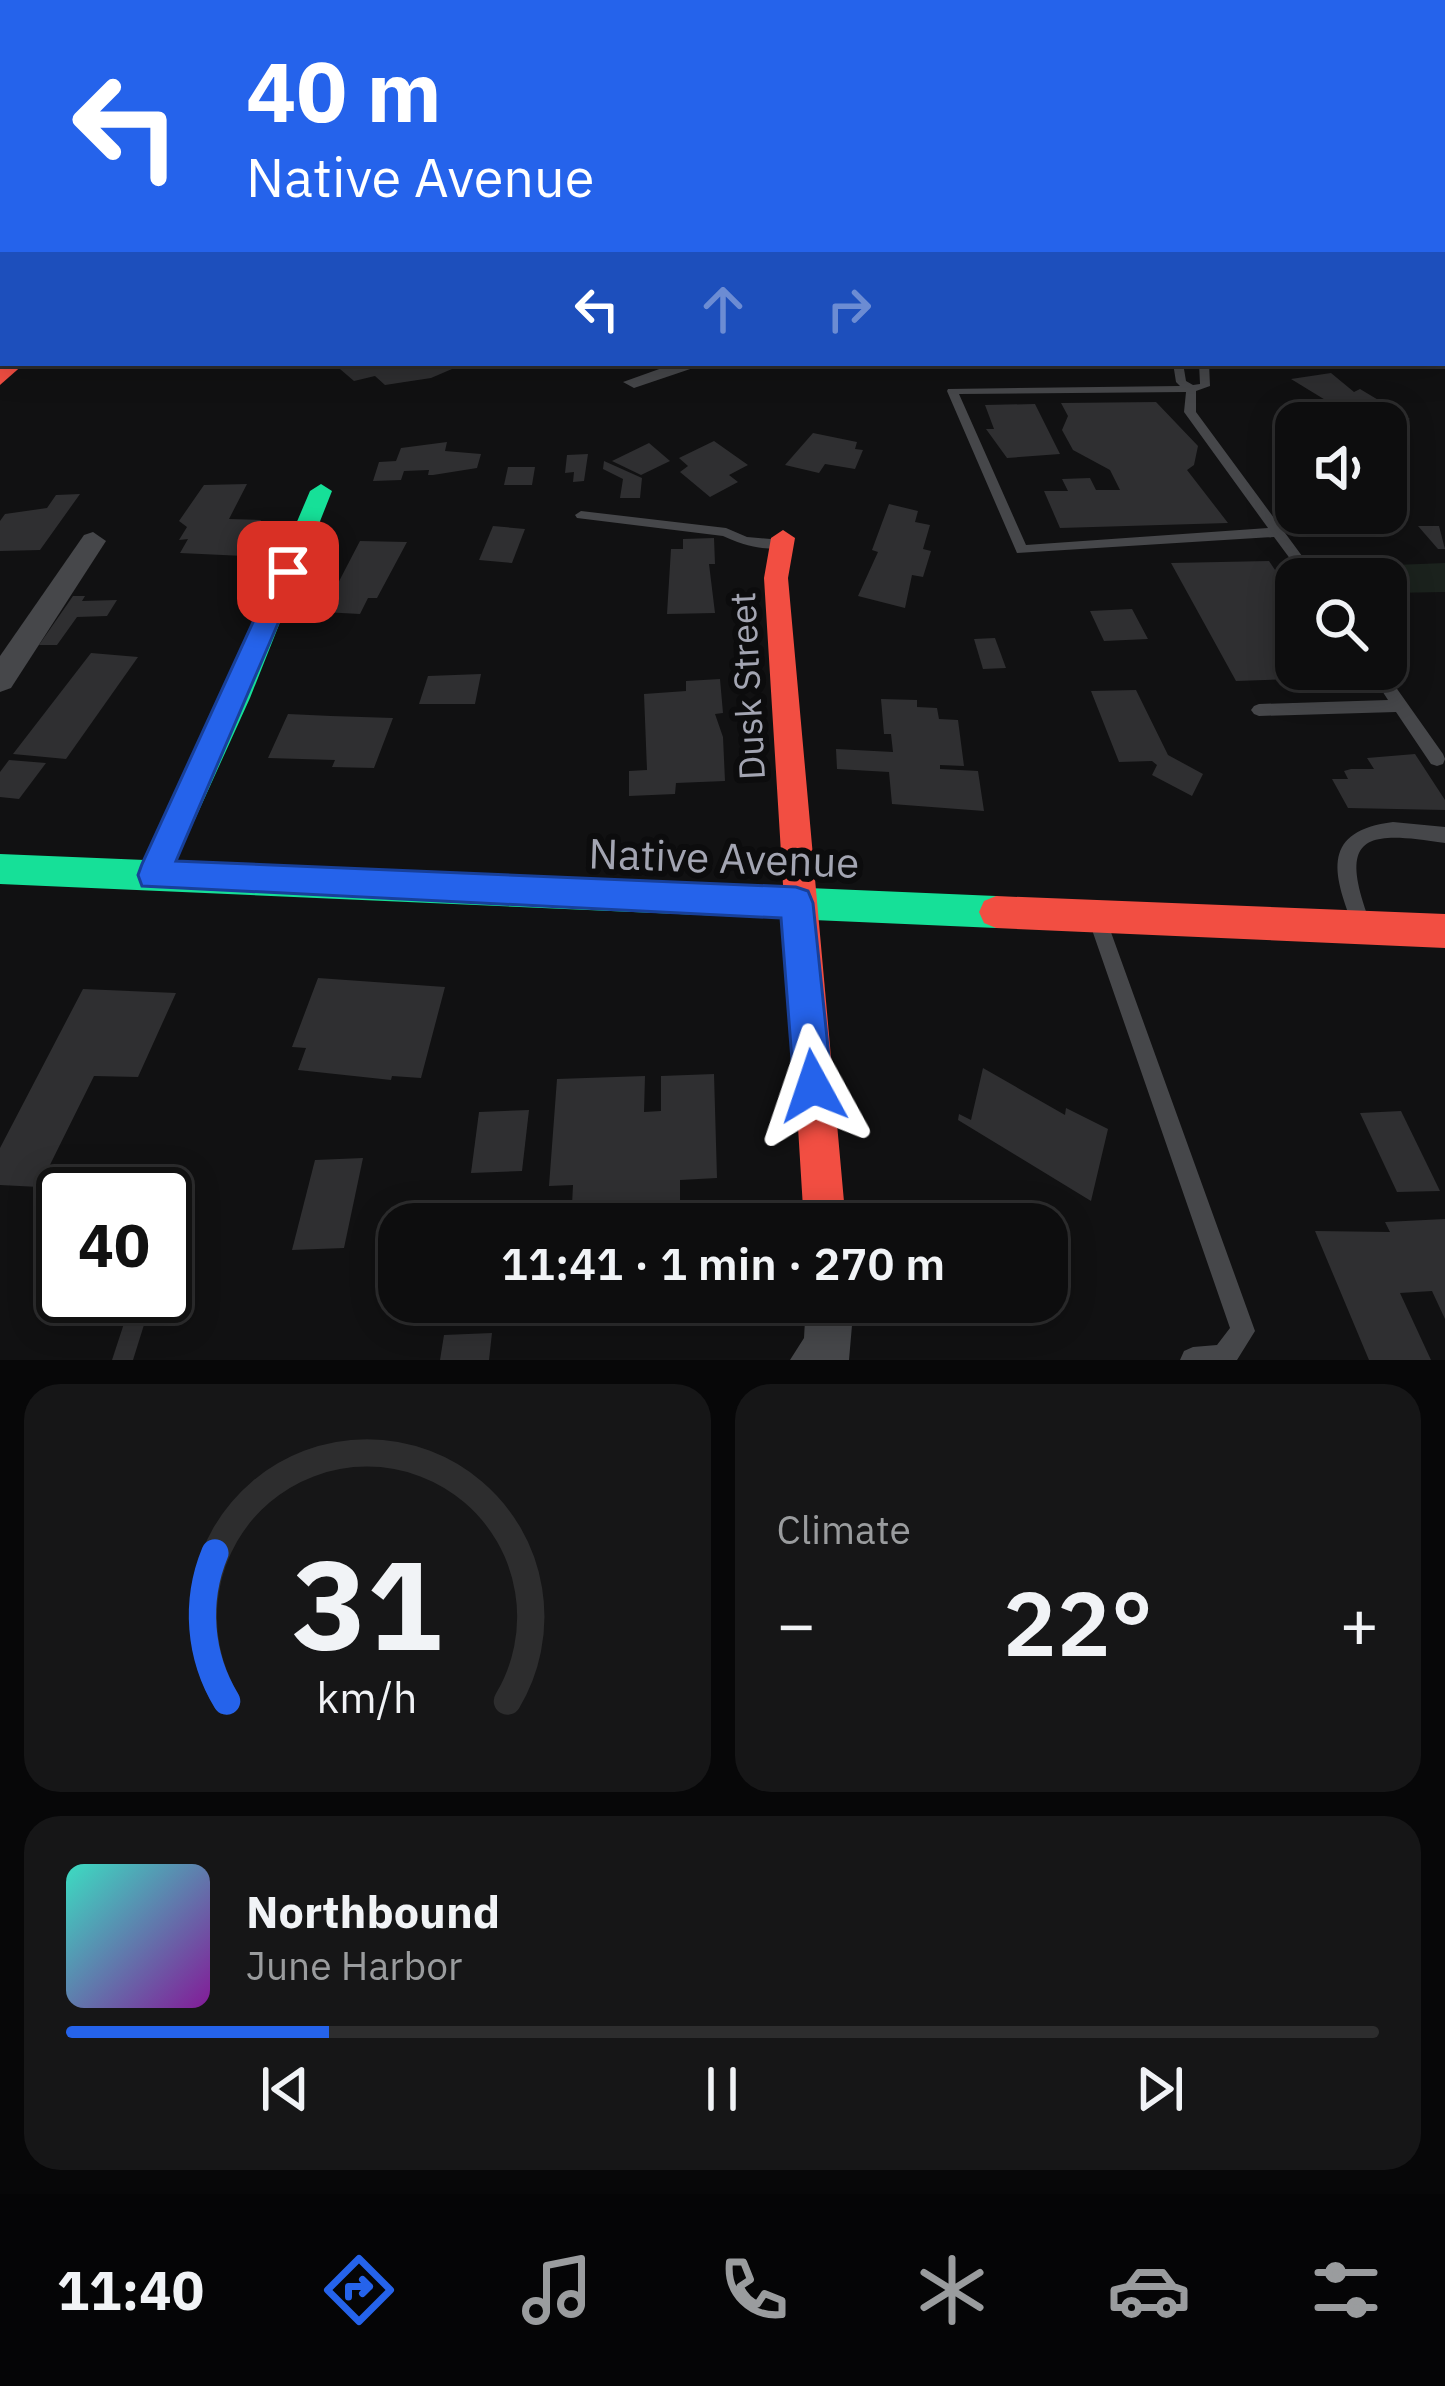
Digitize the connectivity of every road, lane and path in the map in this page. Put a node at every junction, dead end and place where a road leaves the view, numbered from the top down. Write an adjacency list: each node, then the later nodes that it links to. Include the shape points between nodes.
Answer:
1 (688, 366): 5 (street)
2 (993, 366): 7 (lane)
3 (1178, 366): 6 (lane, via 1180,382)
4 (1204, 366): 6 (lane, via 1205,386)
5 (634, 382)
6 (1191, 389): 7 (lane); 10 (lane, via 1190,412)
7 (1003, 391): 11 (lane, via 952,392 1022,550)
8 (321, 490): 21 (street)
9 (581, 515): 12 (lane)
10 (1275, 528)
11 (1275, 532)
12 (782, 541): 22 (street, Dusk Street, via 776,578)
13 (93, 542): 14 (street)
14 (0, 680)
15 (1389, 690): 16 (lane)
16 (1400, 706): 17 (lane); 18 (lane)
17 (1259, 710)
18 (1437, 759)
19 (1445, 836): 24 (lane, via 1384,831 1348,848 1342,879)
20 (0, 869): 21 (street, Native Avenue)
21 (154, 875): 22 (street, Native Avenue)
22 (796, 903): 23 (street, Native Avenue); 26 (street, Dusk Street)
23 (1096, 916): 24 (street, Native Avenue); 29 (lane, via 1243,1331 1224,1357)
24 (1364, 928): 25 (street, Native Avenue)
25 (1445, 932)
26 (823, 1203)
27 (829, 1323): 28 (street, via 828,1351)
28 (814, 1360)
29 (1193, 1360)

